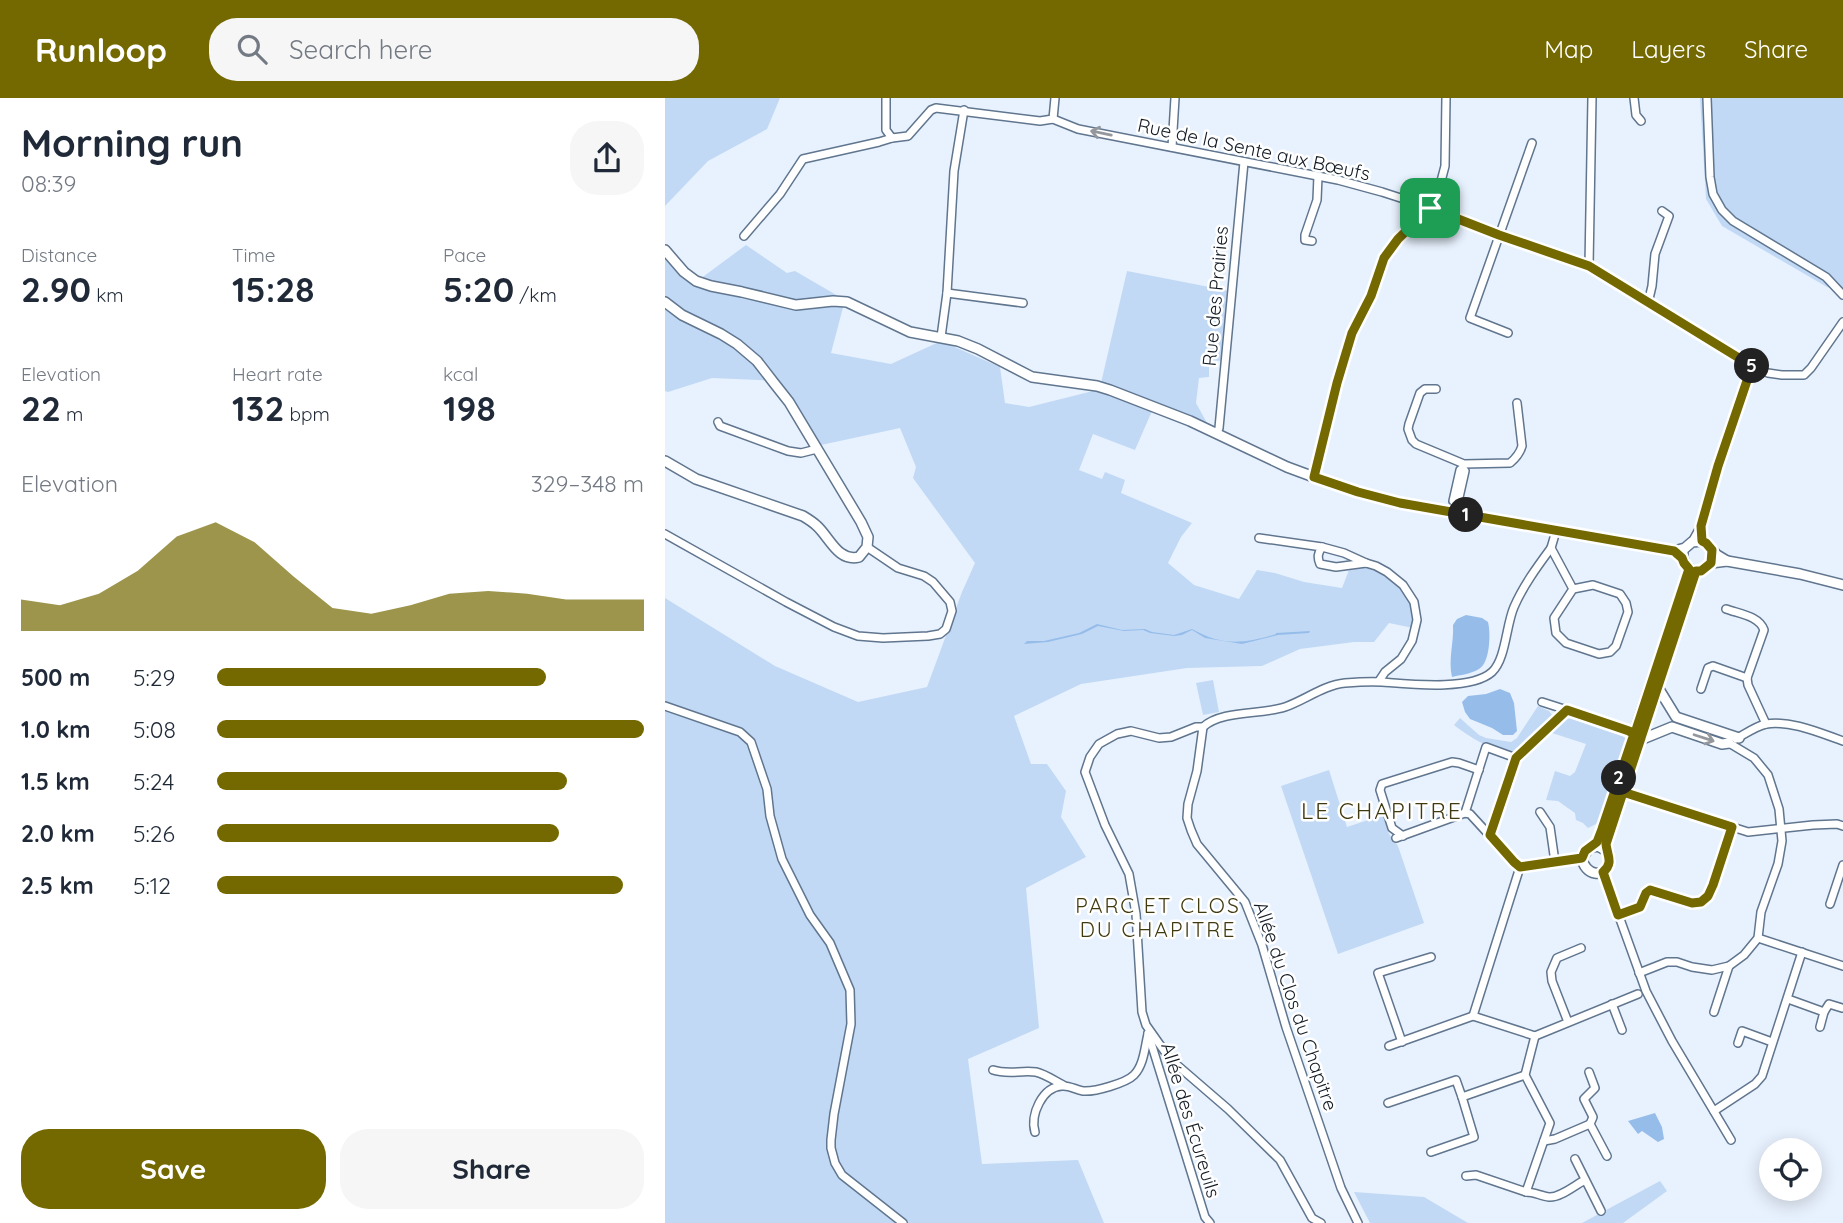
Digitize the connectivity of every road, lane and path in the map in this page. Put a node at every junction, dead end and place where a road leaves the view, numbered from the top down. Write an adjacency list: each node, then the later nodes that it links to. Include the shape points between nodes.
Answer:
1 (886, 98): 11 (street, via 886,130)
2 (1055, 98): 9 (street)
3 (1175, 98): 13 (street)
4 (1445, 98): 16 (street, via 1445,166)
5 (1592, 98): 22 (street)
6 (1634, 98): 10 (street)
7 (1707, 98): 24 (street, via 1710,177 1722,210 1826,277)
8 (964, 110): 9 (street, Rue de la Sente aux Bœufs); 11 (street, Rue de la Sente aux Bœufs, via 936,108 908,136); 23 (street, via 954,172)
9 (1053, 119): 13 (street, Rue de la Sente aux Bœufs, one-way to 9, via 1078,129)
10 (1641, 121)
11 (891, 138): 19 (street, Rue de la Sente aux Bœufs, via 803,159)
12 (1532, 143): 18 (street)
13 (1171, 147): 14 (street, Rue de la Sente aux Bœufs)
14 (1244, 162): 15 (street, Rue de la Sente aux Bœufs); 35 (street, Rue des Prairies)
15 (1318, 176): 16 (street, Rue de la Sente aux Bœufs); 20 (street, via 1317,200 1305,235 1305,240)
16 (1430, 208): 18 (street, Rue de la Sente aux Bœufs); 39 (street, via 1384,258 1352,333)
17 (1663, 211): 27 (street, via 1669,216 1655,254)
18 (1499, 235): 22 (street, Rue de la Sente aux Bœufs); 29 (street, via 1470,318)
19 (744, 236)
20 (1312, 241)
21 (665, 250): 30 (street, via 684,272 711,286 796,306 847,302 910,332)
22 (1589, 266): 27 (street, Rue de la Sente aux Bœufs)
23 (947, 293): 26 (street); 30 (street)
24 (1843, 295)
25 (665, 302): 36 (street, via 757,361)
26 (1023, 303)
27 (1648, 303): 31 (street, Rue de la Sente aux Bœufs)
28 (1843, 322): 31 (street, Rue de la Sente aux Bœufs, via 1804,375 1768,373)
29 (1508, 332)
30 (941, 337): 35 (street, via 978,349 1032,377 1097,386)
31 (1752, 366): 46 (street, via 1701,526)
32 (1436, 389): 38 (street, via 1420,393 1409,435 1416,444)
33 (1517, 403): 38 (street, via 1522,446 1516,458 1510,463)
34 (718, 422): 36 (street, via 788,451)
35 (1217, 433): 39 (street)
36 (817, 449): 44 (street, via 861,523)
37 (665, 461): 44 (street, via 696,479 803,516 852,559)
38 (1463, 467): 40 (street)
39 (1314, 477): 40 (street, via 1400,503)
40 (1455, 508): 41 (street)
41 (1556, 531): 46 (street, via 1674,551); 47 (street)
42 (665, 534): 44 (street, via 786,602 858,636 928,636 946,629 950,602 933,582 898,568)
43 (1259, 538): 45 (street)
44 (867, 547)
45 (1322, 547): 50 (street); 50 (street, via 1318,559 1324,566)
46 (1690, 547): 48 (street, via 1706,543); 52 (street, via 1684,563)
47 (1551, 548): 54 (street); 57 (street, via 1514,606 1499,661 1485,678 1441,685)
48 (1712, 550): 49 (street); 51 (street)
49 (1727, 561): 51 (street); 53 (street)
50 (1366, 563): 57 (street, via 1403,585 1417,620 1412,641)
51 (1711, 563): 52 (street, via 1701,571)
52 (1693, 570): 58 (street)
53 (1843, 585)
54 (1573, 589): 54 (street, via 1554,618 1556,633 1566,643 1599,654 1610,652 1628,612 1626,603 1620,594 1593,585)
55 (1726, 610): 56 (street, via 1756,619 1765,630)
56 (1747, 678): 59 (street, via 1713,666 1708,668); 64 (street)
57 (1380, 681): 65 (street, via 1341,683 1285,707 1226,716)
58 (1655, 685): 63 (street); 67 (street)
59 (1702, 689)
60 (1542, 702): 62 (street)
61 (665, 706): 130 (street, via 740,732 751,742 782,859 830,943 849,990 851,1024 831,1140 835,1163 842,1175)
62 (1567, 710): 67 (street); 71 (street)
63 (1676, 717): 66 (street); 68 (street)
64 (1766, 724): 68 (street); 69 (street, via 1799,727)
65 (1203, 727): 105 (street, via 1171,737 1132,731 1117,734 1099,744 1085,772 1129,874); 133 (street, Allée du Clos du Chapitre, via 1187,818 1197,844 1245,902 1341,1188)
66 (1672, 727): 67 (street, via 1645,738); 70 (street, one-way to 70)
67 (1638, 736): 73 (street); 80 (street)
68 (1739, 738): 70 (street)
69 (1843, 741)
70 (1729, 743): 78 (street, via 1754,758 1767,775)
71 (1516, 758): 72 (street, via 1486,747); 79 (street)
72 (1479, 770): 75 (street); 75 (street, via 1452,762 1382,784 1380,790 1399,837)
73 (1623, 792): 76 (street); 81 (street)
74 (1540, 812): 83 (street, via 1550,827)
75 (1465, 813): 79 (street)
76 (1732, 827): 78 (street, via 1748,832); 88 (street, via 1713,885 1701,902 1650,890 1640,907)
77 (1843, 827): 78 (street)
78 (1781, 830): 89 (street, via 1778,863 1761,912)
79 (1490, 835): 85 (street)
80 (1593, 846): 81 (street); 82 (street)
81 (1607, 851): 86 (street, via 1610,860)
82 (1582, 858): 83 (street); 86 (street, via 1588,871)
83 (1555, 862): 85 (street)
84 (1843, 865): 87 (street)
85 (1520, 867): 102 (street)
86 (1603, 872): 88 (street)
87 (1830, 904)
88 (1618, 915): 95 (street)
89 (1758, 937): 91 (street); 93 (street)
90 (1581, 948): 103 (street, via 1557,958 1551,972)
91 (1802, 952): 94 (street); 97 (street)
92 (1431, 957): 108 (street, via 1378,974)
93 (1729, 966): 95 (street, via 1712,970 1667,962); 100 (street)
94 (1843, 966)
95 (1639, 973): 118 (street)
96 (1638, 994): 98 (street)
97 (1788, 999): 101 (street); 109 (street)
98 (1612, 1004): 103 (street); 106 (street)
99 (1842, 1008): 101 (street, via 1829,1004)
100 (1714, 1012)
101 (1824, 1012): 104 (street)
102 (1473, 1016): 107 (street); 108 (street)
103 (1567, 1022): 107 (street)
104 (1820, 1027)
105 (1147, 1029): 115 (street, via 1144,1054 1133,1076 1086,1091); 131 (street, Allée des Écureuils); 132 (street, via 1170,1059 1280,1160 1312,1218)
106 (1622, 1030)
107 (1535, 1036): 114 (street)
108 (1402, 1042): 111 (street)
109 (1772, 1042): 110 (street, via 1742,1031); 118 (street, via 1762,1076)
110 (1738, 1043)
111 (1389, 1046)
112 (993, 1070): 115 (street, via 1034,1072)
113 (1589, 1072): 119 (street, via 1595,1088 1584,1099 1593,1117)
114 (1525, 1075): 116 (street); 122 (street, via 1550,1124)
115 (1064, 1085): 120 (street, via 1042,1099 1033,1119)
116 (1462, 1097): 117 (street, via 1455,1080); 123 (street, via 1474,1137)
117 (1388, 1103)
118 (1714, 1111): 121 (street)
119 (1590, 1124): 122 (street); 124 (street)
120 (1035, 1132)
121 (1731, 1140)
122 (1544, 1141): 128 (street)
123 (1431, 1152)
124 (1607, 1156)
125 (1575, 1159): 127 (street)
126 (1466, 1176): 128 (street, via 1476,1175)
127 (1585, 1180): 128 (street, via 1557,1196); 129 (street)
128 (1526, 1192)
129 (1601, 1211)
130 (903, 1223)
131 (1210, 1223)
132 (1321, 1223)
133 (1358, 1223)

